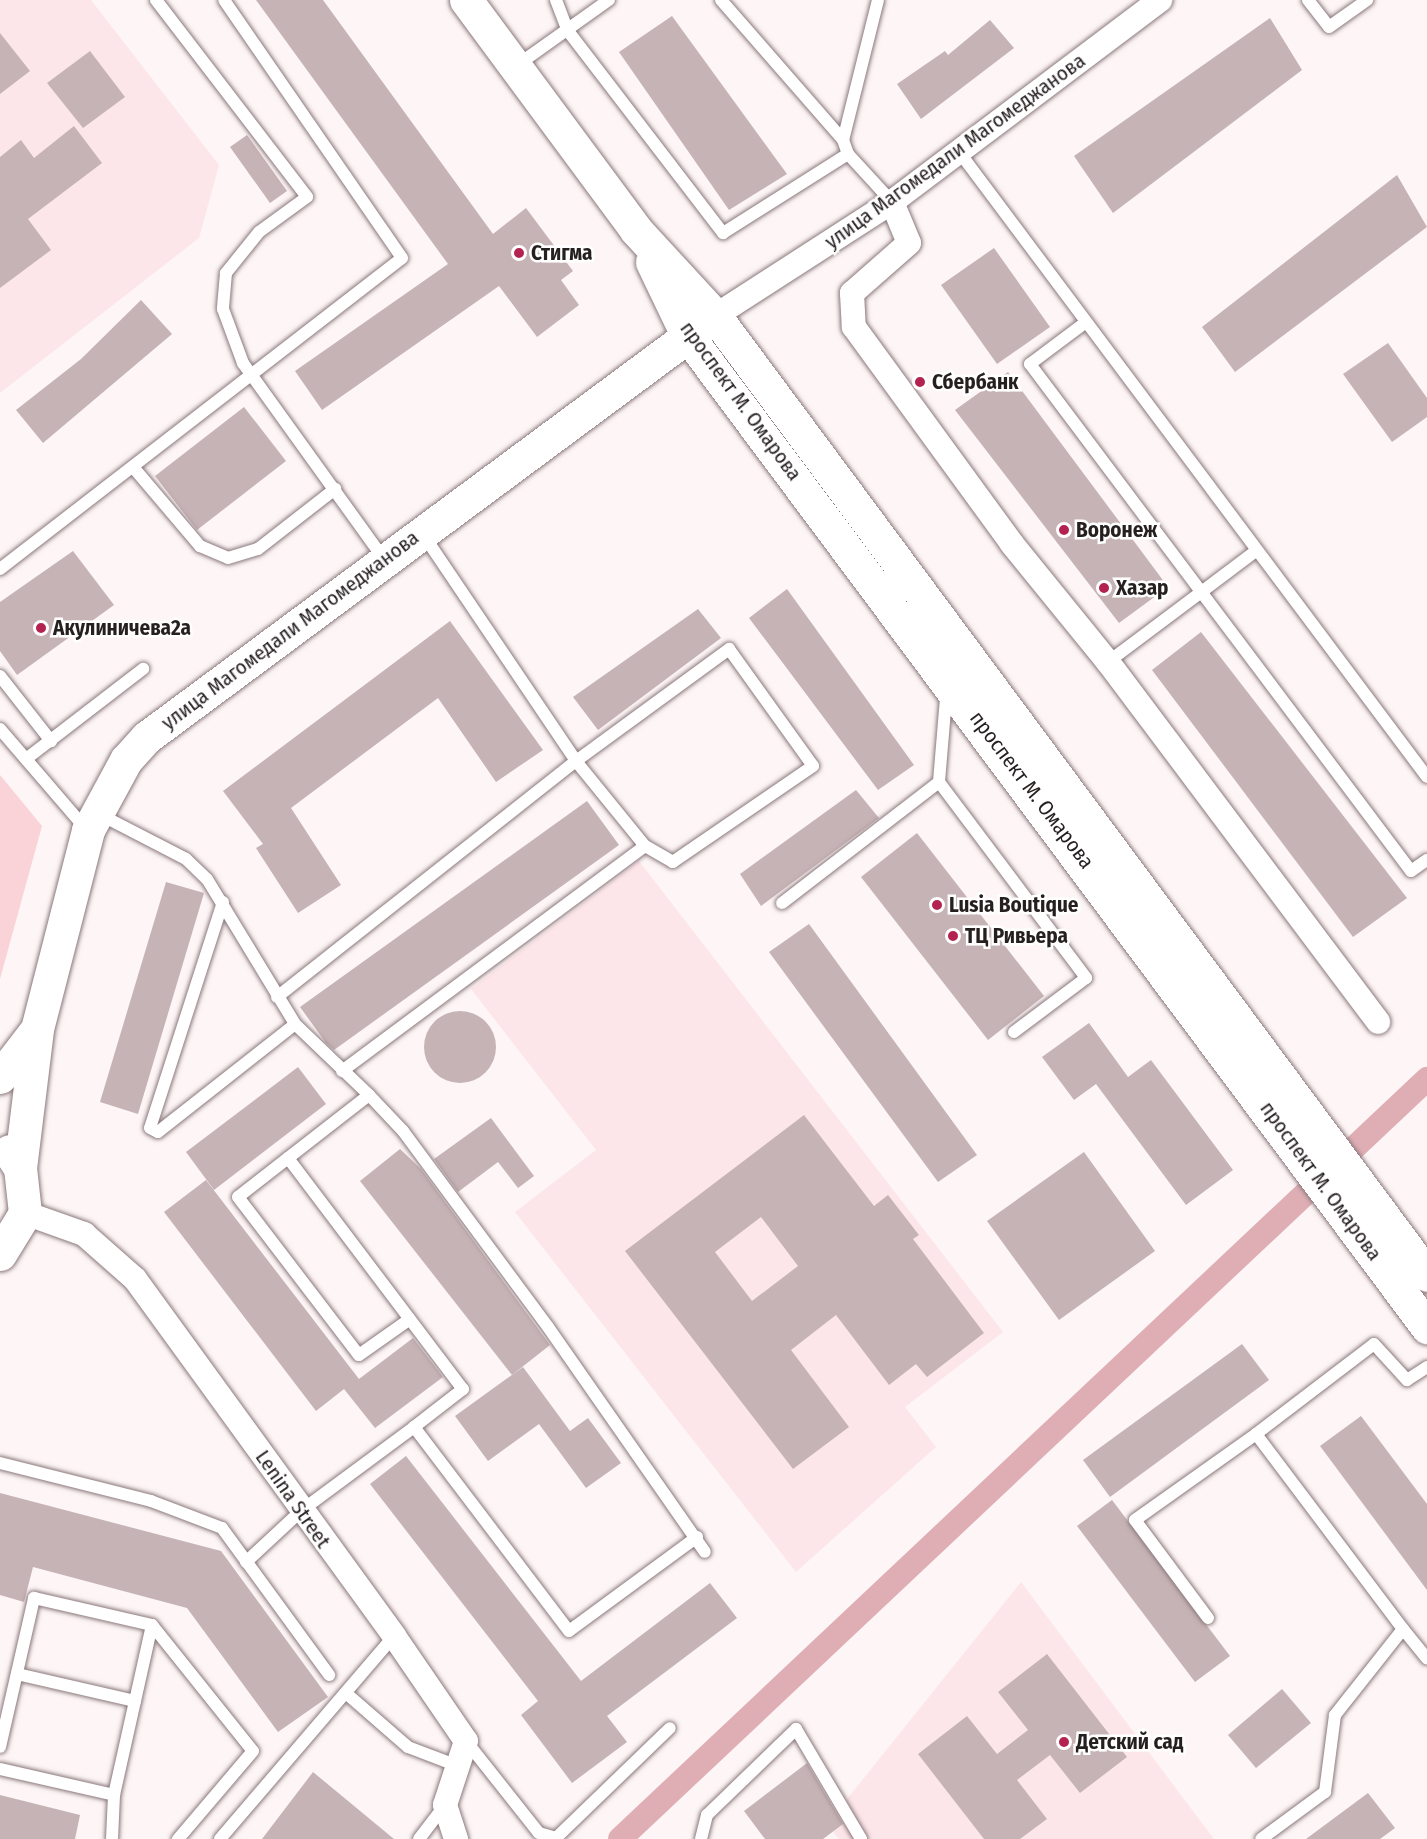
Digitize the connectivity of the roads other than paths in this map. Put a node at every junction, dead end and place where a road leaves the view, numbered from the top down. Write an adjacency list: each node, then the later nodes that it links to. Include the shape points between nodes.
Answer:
1 (156, 0): 21 (lane, via 307,197 259,232 226,273 223,309)
2 (224, 0): 21 (lane, via 402,258)
3 (466, 0): 12 (main road)
4 (556, 0): 11 (lane)
5 (609, 0): 11 (lane)
6 (721, 0): 13 (lane)
7 (878, 0): 13 (lane)
8 (1160, 0): 15 (street, улица Магомедали Магомеджановa)
9 (1308, 0): 10 (lane, via 1329,27)
10 (1367, 0)
11 (568, 31): 12 (lane); 14 (lane, via 723,233)
12 (514, 67): 17 (main road)
13 (843, 140): 14 (lane)
14 (848, 153): 16 (lane)
15 (960, 153): 16 (street, улица Магомедали Магомеджановa); 19 (lane)
16 (892, 202): 18 (street, улица Магомедали Магомеджановa); 30 (street, via 909,243 852,293 855,327 1012,544)
17 (636, 230): 18 (main road, проспект М. Омарова); 20 (main road, проспект М. Омарова)
18 (715, 316): 20 (main road, улица Магомедали Магомеджанова); 52 (main road, проспект М. Омарова)
19 (1086, 322): 25 (lane); 29 (lane, via 1030,364)
20 (687, 335): 24 (main road, улица Магомедали Магомеджанова); 28 (main road, проспект М. Омарова)
21 (252, 376): 22 (lane); 23 (lane)
22 (133, 467): 23 (lane, via 200,546 228,558 258,549); 27 (lane)
23 (335, 489): 26 (lane)
24 (421, 532): 26 (main road, улица Магомедали Магомеджанова); 36 (lane)
25 (1257, 550): 29 (lane); 37 (lane)
26 (384, 560): 39 (main road, улица Магомедали Магомеджанова, via 147,737 126,760)
27 (0, 569)
28 (881, 588): 38 (lane, via 948,700); 52 (main road, проспект М. Омарова)
29 (1200, 591): 30 (lane); 41 (lane, via 1412,871)
30 (1108, 662): 45 (street)
31 (143, 669): 34 (lane)
32 (0, 676): 34 (lane)
33 (0, 729): 35 (lane)
34 (51, 741): 35 (lane)
35 (26, 759): 39 (lane)
36 (576, 761): 40 (lane); 40 (lane, via 729,649 813,766 673,862); 44 (lane)
37 (1427, 777)
38 (939, 782): 43 (lane); 48 (lane, via 1086,978)
39 (92, 822): 42 (lane, via 186,859); 47 (main road, улица Магомедали Магомеджанова)
40 (645, 846): 49 (lane)
41 (1427, 860)
42 (223, 902): 44 (lane); 46 (lane, via 150,1128 158,1132)
43 (782, 903)
44 (277, 997): 46 (lane)
45 (1378, 1022)
46 (295, 1024): 49 (lane)
47 (37, 1029): 50 (main road, улица Магомедали Магомеджанова); 55 (main road, улица Магомедали Магомеджанова)
48 (1014, 1032)
49 (342, 1071): 51 (lane)
50 (0, 1077)
51 (369, 1095): 54 (lane); 67 (lane, via 455,1201)
52 (1305, 1133): 56 (main road, проспект М. Омарова)
53 (0, 1143): 55 (main road)
54 (288, 1158): 60 (lane); 60 (lane, via 238,1197 359,1355)
55 (20, 1168): 57 (main road, улица Магомедали Магомеджанова)
56 (1342, 1186): 59 (main road, проспект М. Омарова); 61 (main road, проспект М. Омарова)
57 (25, 1213): 58 (main road); 66 (street, Lenina Street, via 84,1234 135,1280)
58 (0, 1254)
59 (1427, 1275)
60 (411, 1319): 63 (lane, via 463,1389)
61 (1427, 1327)
62 (1427, 1367): 64 (lane, via 1407,1380 1374,1344)
63 (414, 1427): 66 (lane); 67 (lane, via 570,1631)
64 (1256, 1434): 70 (lane, via 1135,1520); 72 (lane)
65 (0, 1463): 69 (lane, via 151,1501 222,1528)
66 (302, 1510): 69 (lane); 73 (street, Lenina Street)
67 (697, 1537): 68 (lane)
68 (705, 1552)
69 (246, 1562): 76 (lane)
70 (1208, 1618)
71 (152, 1625): 75 (lane, via 34,1598); 78 (lane); 87 (lane, via 253,1751)
72 (1403, 1629): 74 (lane); 93 (lane, via 1335,1715 1325,1792)
73 (394, 1636): 77 (lane); 80 (street, Lenina Street)
74 (1427, 1659)
75 (16, 1674): 78 (lane); 81 (lane)
76 (329, 1675)
77 (347, 1695): 82 (lane, via 408,1747); 88 (lane)
78 (135, 1701): 84 (lane)
79 (670, 1728): 80 (lane, via 556,1838 539,1833)
80 (466, 1741): 82 (street)
81 (0, 1747)
82 (458, 1766): 85 (street)
83 (0, 1769): 84 (lane)
84 (114, 1795): 86 (lane)
85 (445, 1805): 89 (lane); 90 (street)
86 (114, 1838)
87 (178, 1839)
88 (220, 1839)
89 (419, 1839)
90 (456, 1839)
91 (701, 1839): 92 (lane, via 707,1815 796,1729)
92 (861, 1839)
93 (1261, 1839)

